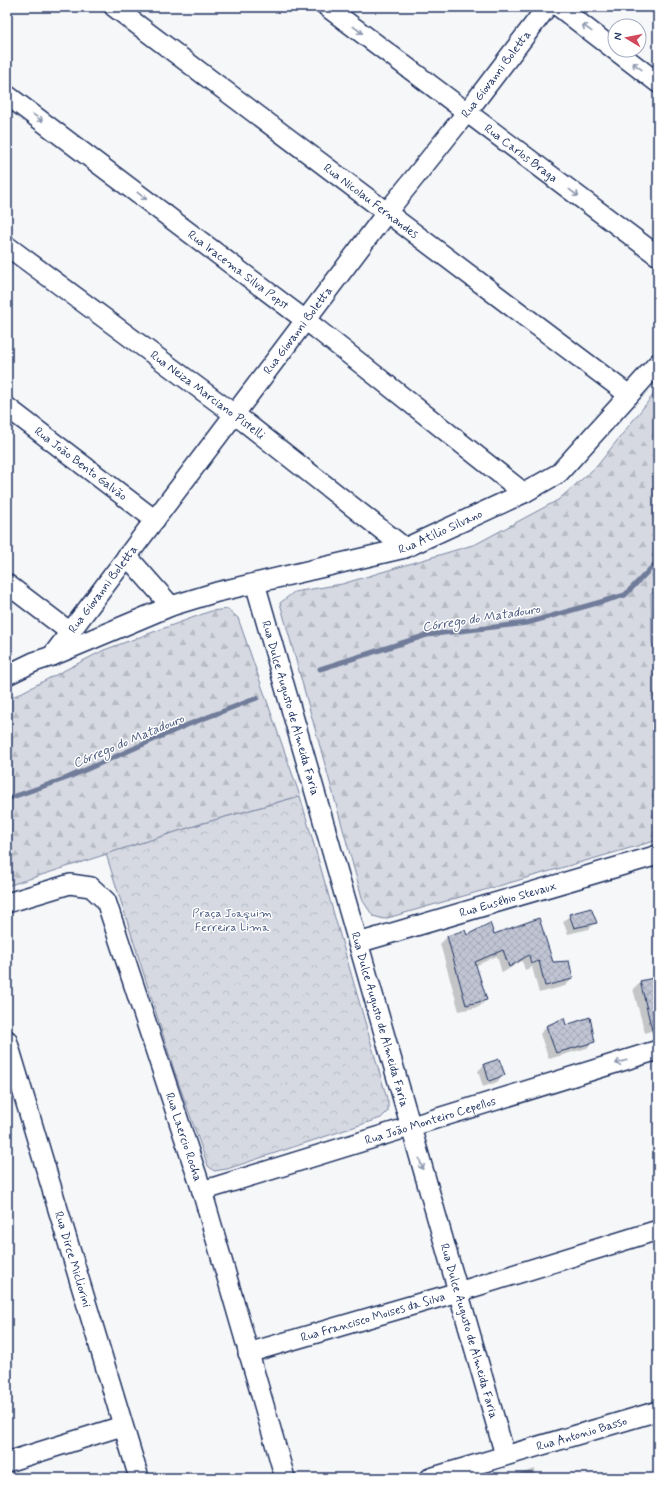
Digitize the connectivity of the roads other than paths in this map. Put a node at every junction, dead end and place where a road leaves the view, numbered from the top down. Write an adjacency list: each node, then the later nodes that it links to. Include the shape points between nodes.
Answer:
1 (114, 7): 10 (street, Rua Nicolau Fernandes)
2 (327, 7): 9 (street, Rua Carlos Braga, one-way to 9)
3 (547, 7): 9 (street, Rua Giovanni Boletta)
4 (559, 7): 5 (street, one-way to 4)
5 (607, 44)
6 (625, 58): 7 (street, one-way to 6)
7 (658, 83)
8 (7, 95): 13 (street, Rua Iracema Silva Popst, one-way to 13)
9 (467, 112): 10 (street, Rua Giovanni Boletta); 12 (street, Rua Carlos Braga, one-way to 12)
10 (387, 212): 13 (street, Rua Giovanni Boletta); 15 (street, Rua Nicolau Fernandes)
11 (7, 246): 17 (street, Rua Neiza Marciano Pistelli)
12 (658, 256)
13 (306, 320): 17 (street, Rua Giovanni Boletta); 18 (street, Rua Iracema Silva Popst)
14 (658, 363): 15 (street, Rua Atílio Silvano)
15 (629, 395): 18 (street, Rua Atílio Silvano, via 559,473)
16 (7, 407): 19 (street, Rua João Bento Galvão)
17 (235, 415): 19 (street, Rua Giovanni Boletta); 20 (street, Rua Neiza Marciano Pistelli)
18 (524, 493): 20 (street, Rua Atílio Silvano)
19 (155, 520): 21 (street, Rua Giovanni Boletta)
20 (405, 548): 22 (street, Rua Atílio Silvano)
21 (127, 556): 24 (street); 25 (street, Rua Giovanni Boletta)
22 (255, 583): 24 (street, Rua Atílio Silvano); 30 (street, Rua Dulce Augusto de Almeida Faria)
23 (7, 584): 25 (street)
24 (171, 606): 26 (street, Rua Atílio Silvano)
25 (70, 632): 26 (street, Rua Giovanni Boletta)
26 (52, 656): 27 (street, Rua Atílio Silvano)
27 (7, 675)
28 (658, 855): 30 (street, Rua Eusébio Stevaux)
29 (7, 903): 34 (street, Rua Laercio Rocha, via 70,884 91,887 106,901)
30 (358, 943): 33 (street, Rua Dulce Augusto de Almeida Faria)
31 (7, 1040): 39 (street, Rua Dirce Micliorini)
32 (658, 1050): 33 (street, Rua João Monteiro Cepellos, one-way to 33)
33 (410, 1126): 34 (street, Rua João Monteiro Cepellos); 36 (street, Rua Dulce Augusto de Almeida Faria, one-way to 36)
34 (202, 1191): 37 (street, Rua Laercio Rocha)
35 (658, 1230): 36 (street, Rua Francisco Moises da Silva)
36 (458, 1292): 37 (street, Rua Francisco Moises da Silva); 40 (street, Rua Dulce Augusto de Almeida Faria)
37 (248, 1353): 43 (street, Rua Laercio Rocha)
38 (658, 1411): 40 (street, Rua Antonio Basso)
39 (122, 1426): 41 (street); 42 (street, Rua Dirce Micliorini)
40 (505, 1455): 44 (street, Rua Antonio Basso)
41 (7, 1462)
42 (139, 1478)
43 (285, 1478)
44 (430, 1478)

